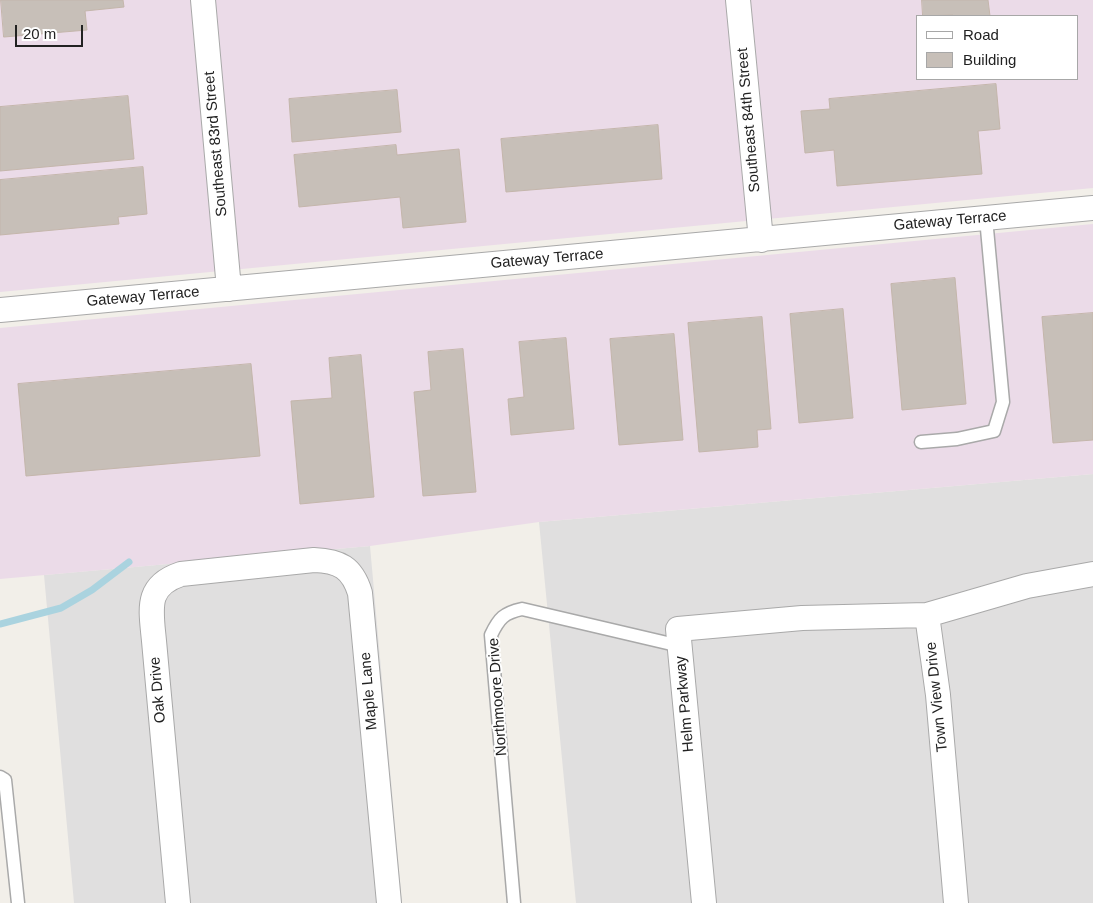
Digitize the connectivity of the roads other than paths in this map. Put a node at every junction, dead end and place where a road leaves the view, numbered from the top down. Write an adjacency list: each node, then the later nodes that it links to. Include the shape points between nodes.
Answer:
1 (202, 0): 6 (street, Southeast 83rd Street)
2 (738, 0): 5 (street, Southeast 84th Street)
3 (1093, 208): 4 (street, Gateway Terrace)
4 (986, 218): 5 (street, Gateway Terrace); 8 (lane, via 1003,402 994,431)
5 (760, 240): 6 (street, Gateway Terrace)
6 (229, 289): 7 (street, Gateway Terrace)
7 (0, 310)
8 (921, 442)
9 (264, 566): 15 (street, Oak Drive, via 181,574 158,587 152,599); 16 (street, Maple Lane, via 328,560 342,564 360,592)
10 (1093, 574): 11 (street, via 1027,586)
11 (927, 615): 12 (street, Helm Parkway, via 802,618 678,629); 19 (street, Town View Drive, via 938,695)
12 (680, 646): 17 (lane, Northmoore Drive, via 522,609 509,612 497,621 492,635); 18 (street, Helm Parkway)
13 (0, 777): 14 (lane, via 4,780)
14 (18, 903)
15 (178, 903)
16 (389, 903)
17 (514, 903)
18 (704, 903)
19 (956, 903)

